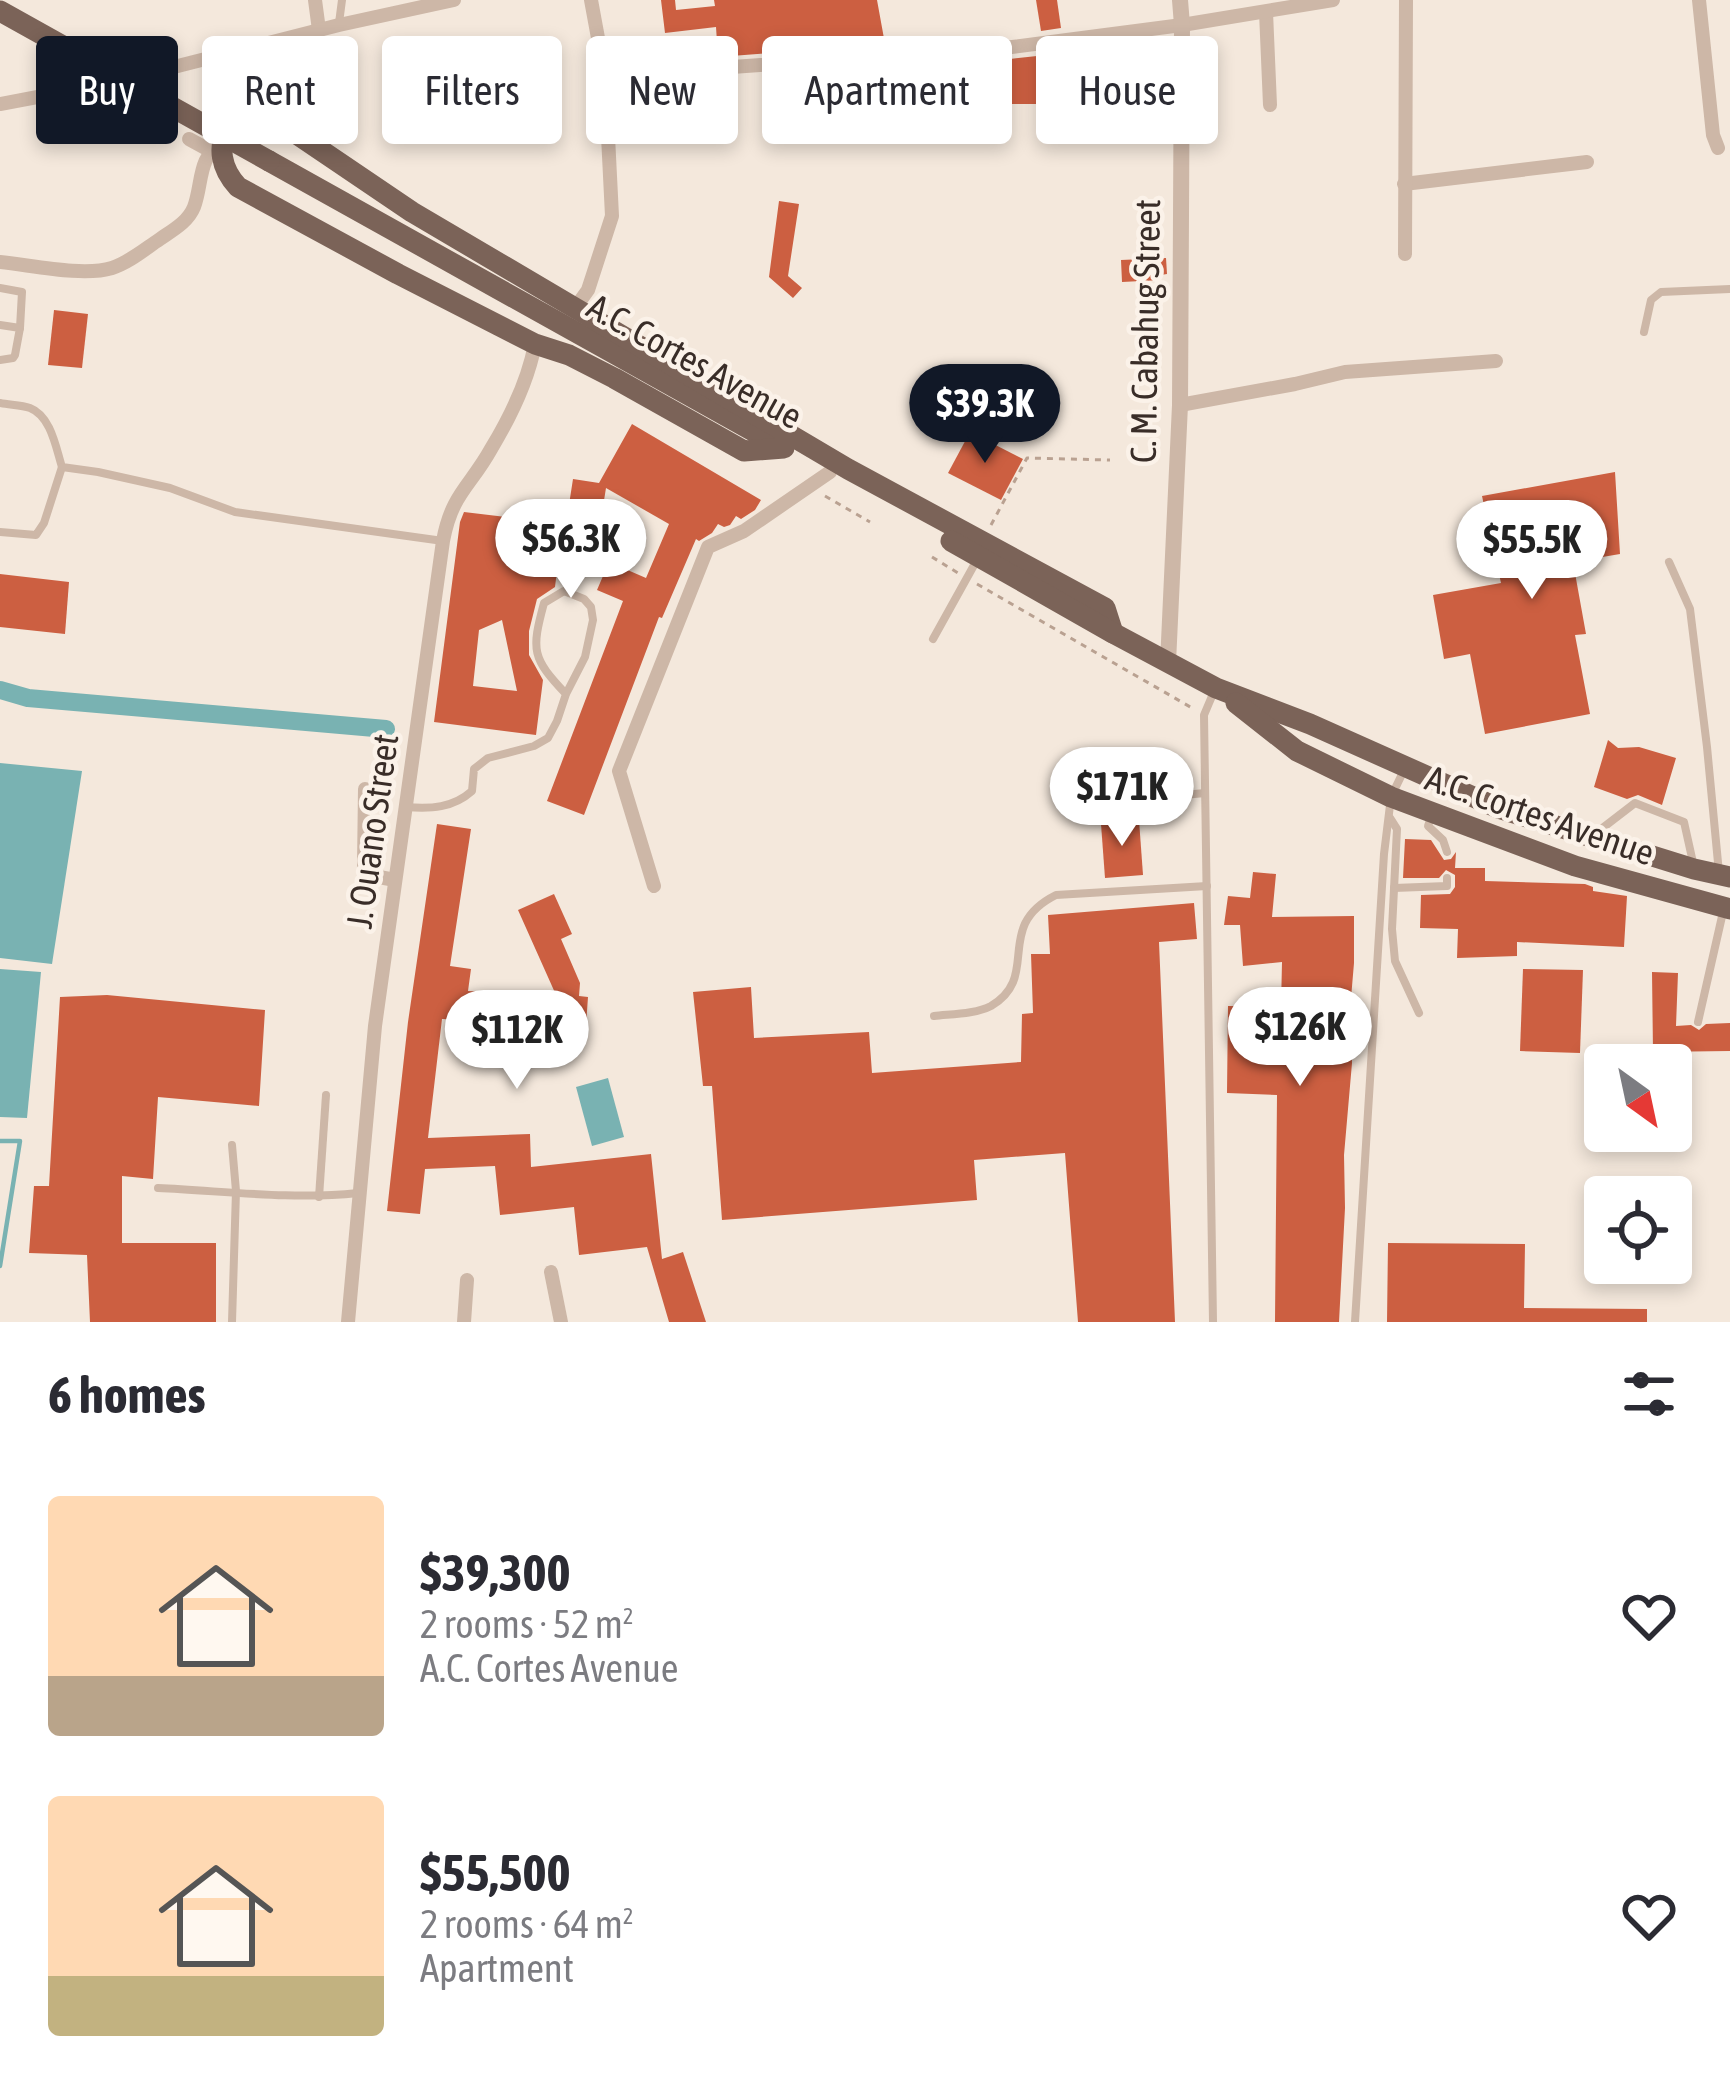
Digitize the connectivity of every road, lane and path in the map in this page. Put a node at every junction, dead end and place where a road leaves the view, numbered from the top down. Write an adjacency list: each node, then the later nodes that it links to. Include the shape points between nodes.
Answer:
1 (315, 0): 13 (street)
2 (342, 0): 11 (lane)
3 (454, 0): 11 (street)
4 (591, 0): 14 (street)
5 (1180, 0): 12 (street, C. M. Cabahug Street)
6 (1334, 0): 10 (street)
7 (1406, 0): 25 (street)
8 (1700, 0): 23 (street)
9 (0, 11): 39 (main road, A.C. Cortes Avenue, bridge)
10 (1266, 12): 12 (street); 19 (street)
11 (339, 25): 13 (street)
12 (1182, 25): 16 (street); 38 (street, C. M. Cabahug Street)
13 (319, 30): 15 (street)
14 (598, 36)
15 (178, 66)
16 (738, 66)
17 (36, 97): 18 (street)
18 (0, 104)
19 (1270, 105)
20 (189, 139): 22 (street)
21 (608, 144): 30 (street, via 612,216)
22 (217, 146): 27 (street, via 202,166 189,217 131,259 92,271); 30 (main road, via 242,119 273,119); 34 (main road, via 238,187)
23 (1718, 148)
24 (1587, 162): 25 (street)
25 (1404, 184): 26 (street)
26 (1405, 254)
27 (0, 262)
28 (0, 288): 32 (lane, via 22,292)
29 (1730, 289): 33 (lane, via 1661,292 1651,300)
30 (575, 308): 52 (main road, via 1105,608)
31 (0, 326): 32 (lane)
32 (20, 328): 35 (lane, via 13,358)
33 (1644, 332)
34 (535, 344): 39 (main road, via 745,451); 47 (street, J. Ouano Street, via 530,371 489,454 457,496)
35 (0, 360)
36 (1496, 361): 38 (street, via 1345,372)
37 (0, 404): 41 (lane, via 41,416)
38 (1180, 406): 54 (street, C. M. Cabahug Street)
39 (784, 448): 42 (main road, A.C. Cortes Avenue)
40 (1110, 460): 46 (path, via 1027,458)
41 (62, 467): 45 (lane, via 36,535); 47 (lane, via 170,488 236,512)
42 (830, 472): 43 (street); 48 (main road, A.C. Cortes Avenue)
43 (808, 486): 44 (path); 71 (street, via 708,548 619,771)
44 (870, 522)
45 (0, 532)
46 (987, 532)
47 (443, 541): 62 (street, J. Ouano Street)
48 (979, 556): 51 (lane); 52 (main road, A.C. Cortes Avenue)
49 (932, 557): 51 (path)
50 (1669, 562): 68 (lane, via 1690,609)
51 (967, 578): 53 (lane); 57 (path)
52 (1113, 633): 54 (main road, A.C. Cortes Avenue)
53 (933, 639)
54 (1168, 663): 55 (main road, A.C. Cortes Avenue)
55 (1216, 688): 57 (lane); 58 (main road, A.C. Cortes Avenue); 63 (main road, A.C. Cortes Avenue, via 1297,751)
56 (566, 694): 56 (lane, via 592,620 584,599 564,591 544,603 536,645 544,670); 62 (lane, via 548,738 488,758 458,802)
57 (1204, 715): 60 (lane)
58 (1406, 768): 63 (lane); 65 (main road, A.C. Cortes Avenue)
59 (365, 789): 70 (street, via 364,865)
60 (1205, 794): 61 (lane); 72 (lane)
61 (1100, 803)
62 (406, 807): 70 (street, J. Ouano Street)
63 (1390, 807): 64 (main road, A.C. Cortes Avenue); 73 (lane); 91 (lane)
64 (1432, 813): 66 (lane, via 1428,826); 74 (main road, A.C. Cortes Avenue, via 1575,866)
65 (1590, 837): 67 (main road, A.C. Cortes Avenue); 67 (lane, via 1636,803 1684,822)
66 (1447, 852)
67 (1694, 869): 68 (main road, A.C. Cortes Avenue)
68 (1724, 876)
69 (1447, 878): 73 (lane, via 1448,886)
70 (395, 880): 82 (street, J. Ouano Street)
71 (654, 886)
72 (1207, 886): 76 (lane, via 1056,895 1022,923 1007,992 988,1008); 90 (lane)
73 (1394, 888): 75 (lane, via 1396,961)
74 (1727, 909): 77 (lane)
75 (1419, 1013)
76 (934, 1016)
77 (1698, 1022)
78 (326, 1094): 83 (lane)
79 (232, 1145): 81 (lane)
80 (158, 1188): 81 (lane)
81 (236, 1191): 83 (lane); 86 (lane)
82 (358, 1193): 83 (lane); 87 (street, J. Ouano Street)
83 (319, 1197)
84 (551, 1272): 89 (street)
85 (467, 1280): 88 (street)
86 (232, 1322)
87 (348, 1322)
88 (464, 1322)
89 (561, 1322)
90 (1213, 1322)
91 (1355, 1322)

